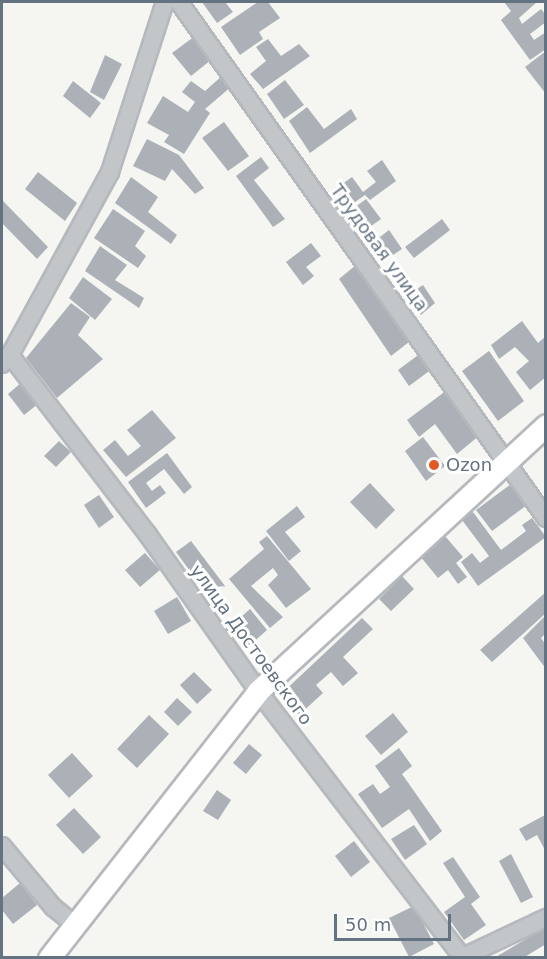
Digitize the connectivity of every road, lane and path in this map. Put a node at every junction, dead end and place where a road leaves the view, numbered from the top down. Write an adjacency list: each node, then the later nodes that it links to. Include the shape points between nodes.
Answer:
1 (165, 2): 3 (street, via 110,172)
2 (179, 2): 5 (street, Трудовая улица)
3 (6, 359): 7 (street, улица Достоевского, via 148,535)
4 (546, 425): 5 (main road)
5 (508, 462): 6 (street, Трудовая улица); 7 (main road)
6 (546, 518)
7 (258, 691): 10 (main road); 12 (street, улица Достоевского)
8 (2, 846): 10 (street, via 53,907)
9 (546, 918): 12 (street)
10 (73, 923): 11 (main road)
11 (49, 957)
12 (462, 957)

